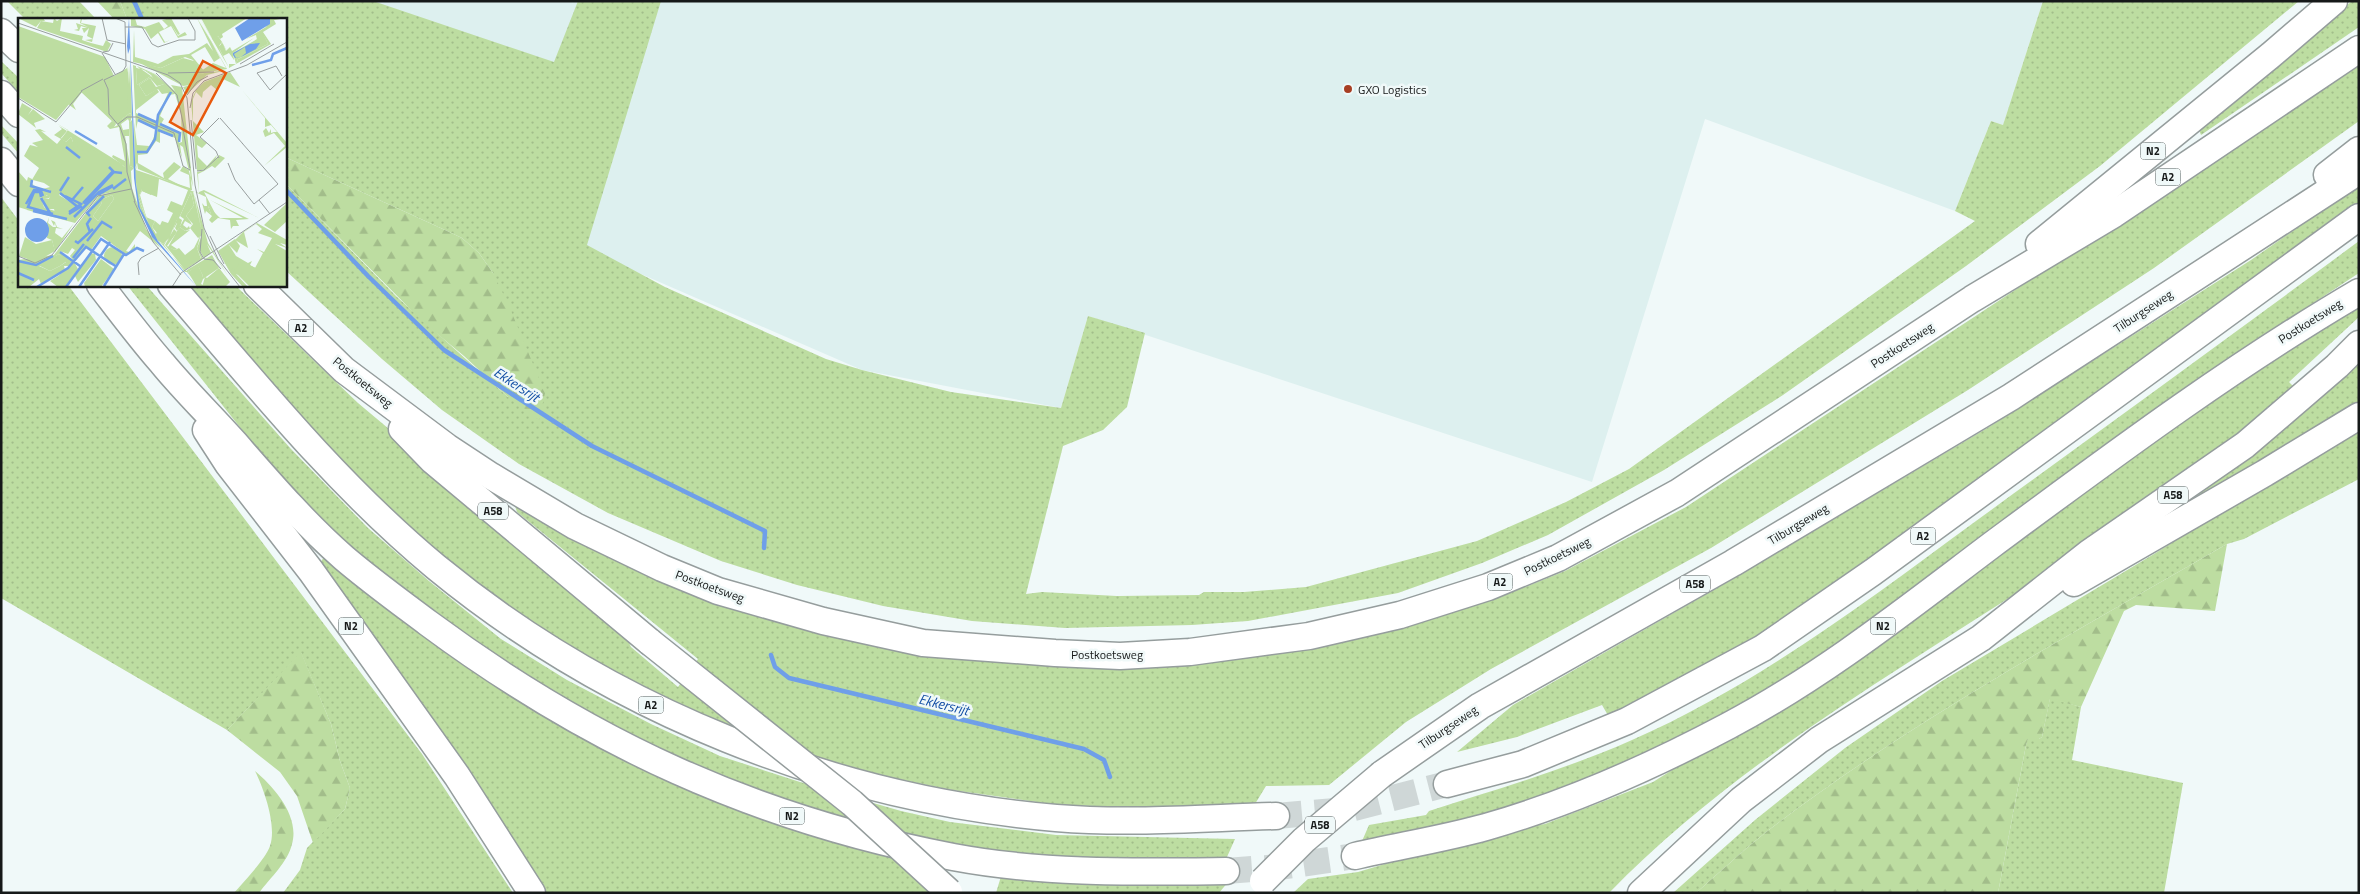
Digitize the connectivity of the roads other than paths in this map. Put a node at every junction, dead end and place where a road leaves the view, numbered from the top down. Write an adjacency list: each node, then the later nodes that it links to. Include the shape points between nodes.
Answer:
1 (2334, 1): 17 (highway, Postkoetsweg / N2)
2 (1, 32): 3 (highway)
3 (18, 48)
4 (2359, 49): 17 (highway, Postkoetsweg / A2, via 2114,214)
5 (1, 94): 6 (highway)
6 (18, 113)
7 (2359, 150): 12 (highway)
8 (1, 161): 10 (highway)
9 (2359, 171): 12 (highway, Tilburgseweg / A58)
10 (18, 182)
11 (2359, 217): 23 (highway, A2, via 1881,567 1763,648 1627,721 1523,764)
12 (2219, 261): 27 (highway, Tilburgseweg / A58, bridge, via 2011,397 1733,563 1480,706 1382,774 1311,834)
13 (101, 286): 19 (highway, N2)
14 (172, 286): 24 (highway, A2, via 305,441 381,518 437,567 511,623 576,665 661,710 722,738 790,761 862,784 949,803 1055,818 1124,821)
15 (258, 286): 20 (highway, Postkoetsweg / A2)
16 (2359, 292): 25 (highway, Postkoetsweg / N2, via 2228,375 2043,507 1901,614 1791,689 1730,725 1649,766 1540,810 1484,827)
17 (1972, 299): 20 (highway, Postkoetsweg / A2, via 1678,493 1558,558 1488,587 1409,612 1309,636 1190,652 1120,656 988,650 923,643 823,621 718,591 662,568 534,503 447,447)
18 (2359, 344): 22 (highway, A58, via 2245,445 2089,553)
19 (163, 365): 26 (highway, N2, via 306,521 345,558 484,665 632,752 714,789 791,816 955,858 1055,870); 29 (highway, N2, via 228,464 311,570 457,776)
20 (344, 370): 28 (highway, A58, bridge, via 432,460 650,642 852,803)
21 (2359, 416): 22 (highway, A58)
22 (1981, 638): 30 (highway, A58, via 1820,740 1741,800)
23 (1447, 784)
24 (1276, 816)
25 (1354, 856)
26 (1226, 871)
27 (1258, 887)
28 (949, 892)
29 (532, 893)
30 (1642, 893)

